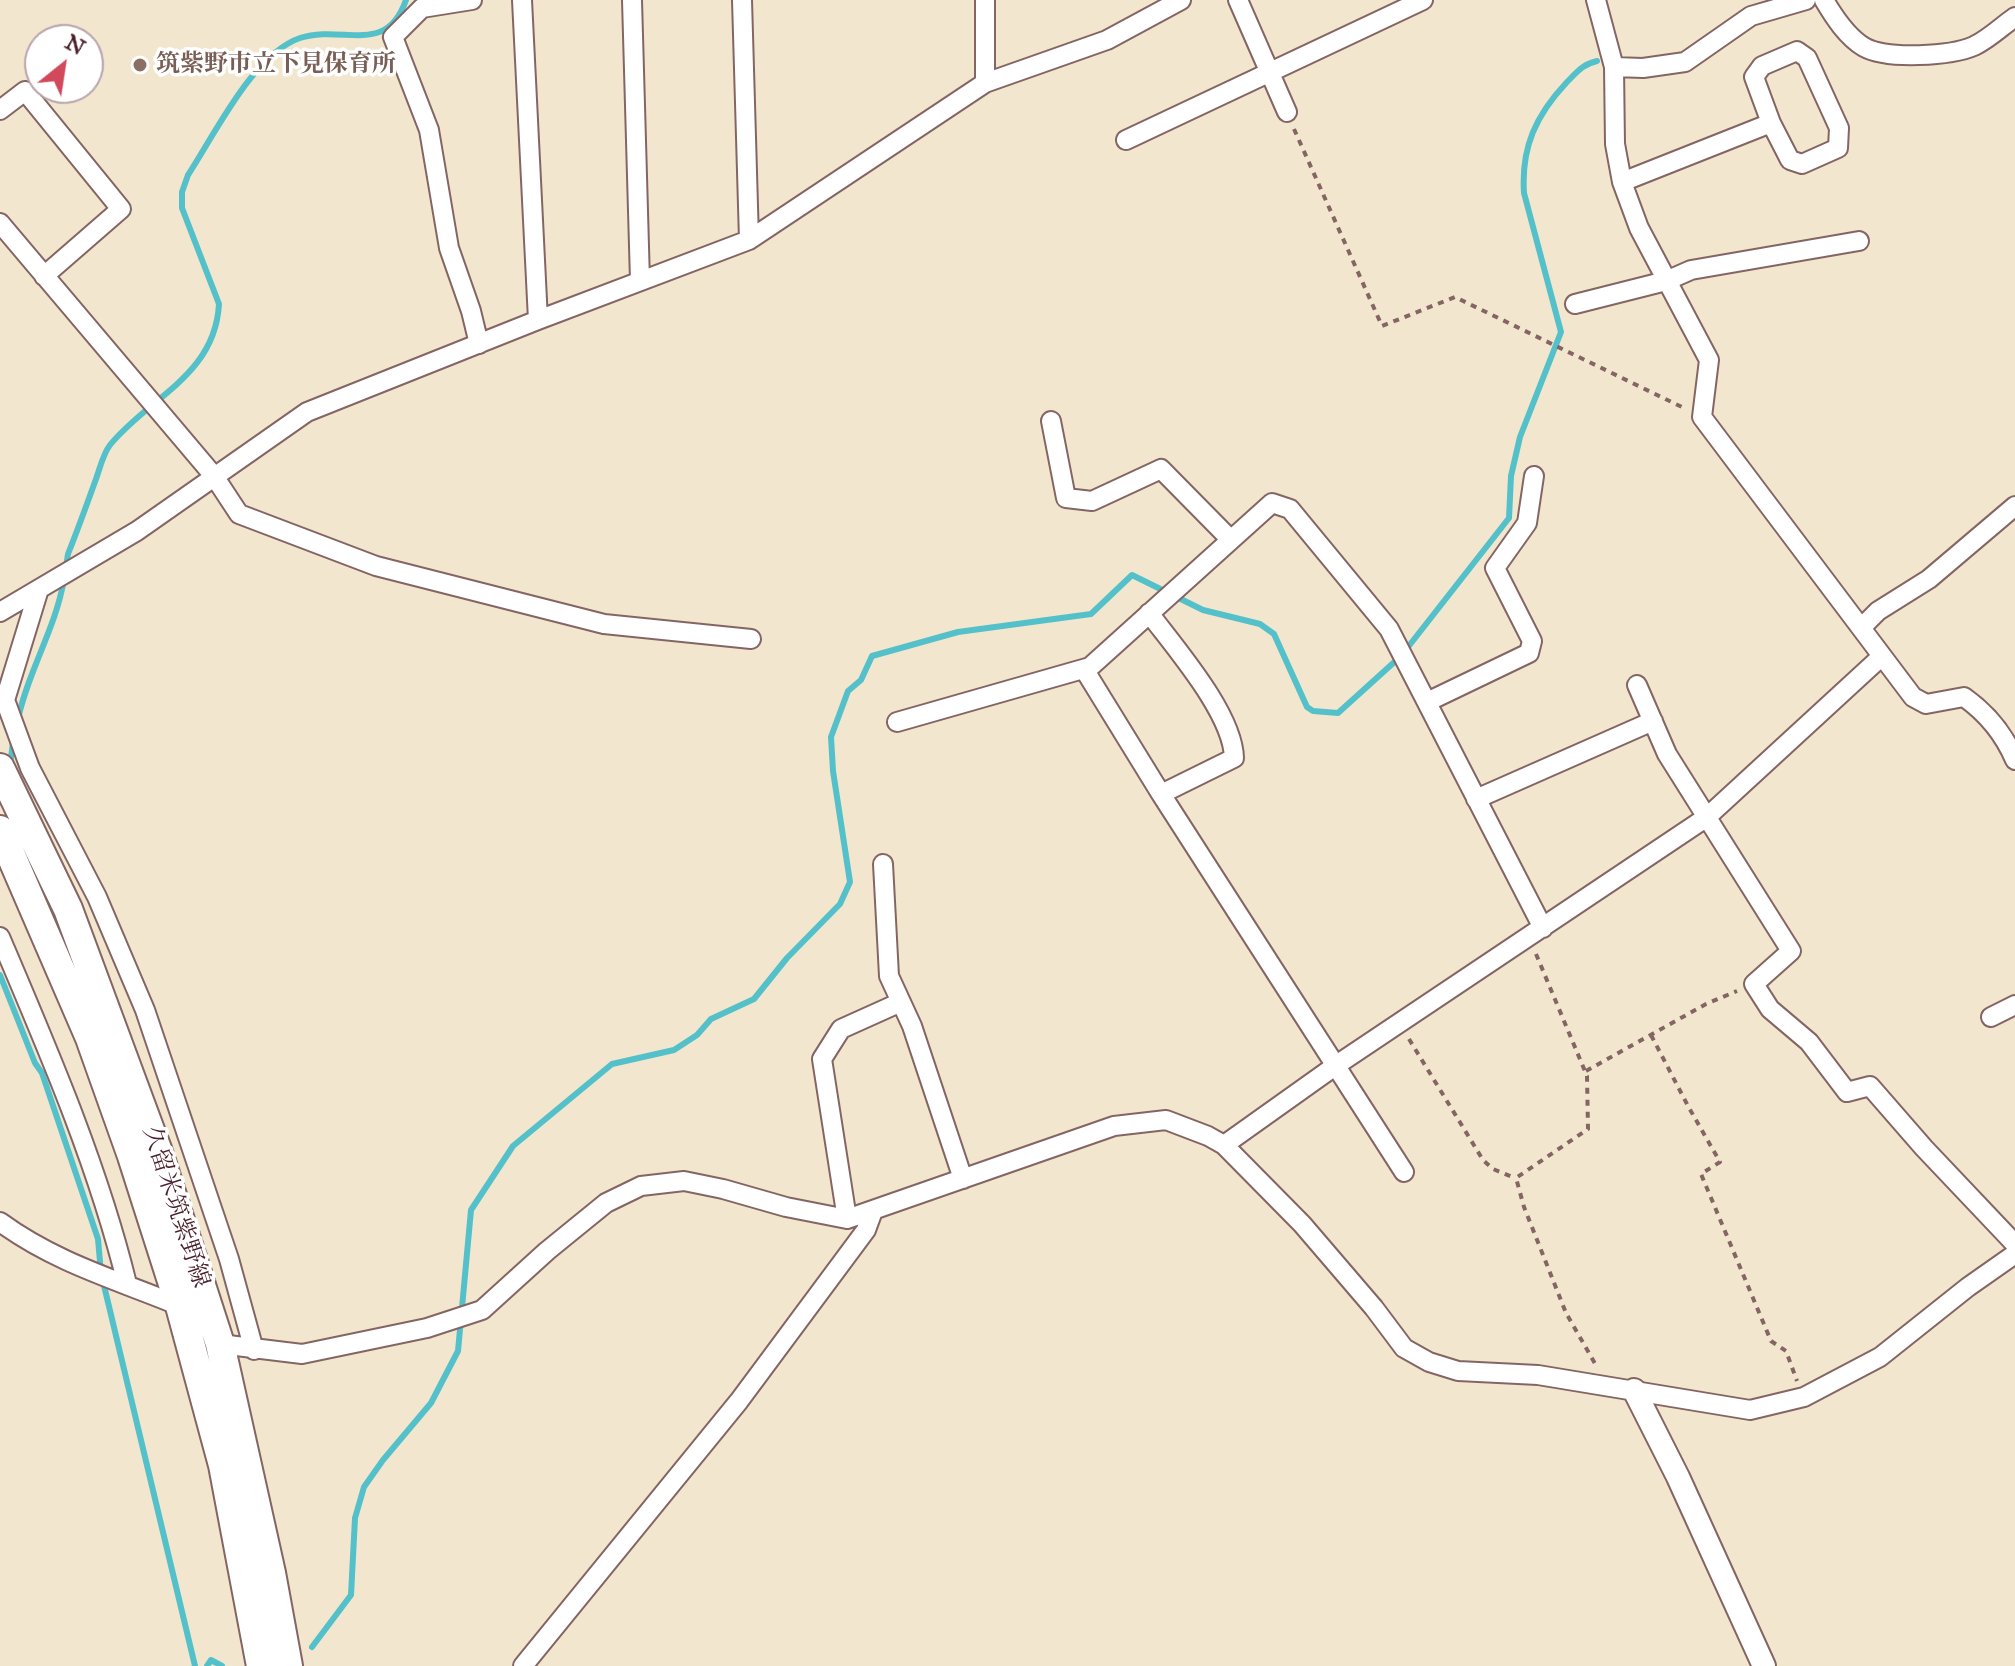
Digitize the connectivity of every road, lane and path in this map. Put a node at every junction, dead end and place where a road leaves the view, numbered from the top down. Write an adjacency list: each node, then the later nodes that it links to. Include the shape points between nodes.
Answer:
1 (472, 0): 29 (street, via 422,8 393,37 429,130 449,248)
2 (522, 0): 28 (street)
3 (632, 0): 25 (street)
4 (742, 0): 22 (street)
5 (985, 0): 15 (street)
6 (1181, 0): 15 (street, via 1107,40)
7 (1238, 0): 14 (street)
8 (1423, 0): 14 (street)
9 (1596, 0): 13 (street)
10 (1806, 0): 13 (street, via 1751,16 1685,62)
11 (1824, 0): 12 (street, via 1838,23 1864,47 1918,57 1974,46)
12 (2015, 17)
13 (1614, 67): 20 (street, via 1615,144)
14 (1270, 72): 17 (street); 19 (street)
15 (985, 83): 22 (street)
16 (0, 110): 24 (street, via 25,91 121,209)
17 (1287, 112): 30 (path, via 1382,326 1455,297)
18 (1771, 123): 18 (street, via 1790,160 1802,164 1838,148 1839,128 1807,58 1797,51 1762,66 1754,77); 20 (street)
19 (1126, 140)
20 (1622, 182): 26 (street)
21 (0, 223): 24 (street)
22 (749, 240): 25 (street)
23 (1859, 241): 26 (street, via 1691,270)
24 (44, 276): 32 (street)
25 (640, 281): 28 (street)
26 (1666, 281): 27 (street); 30 (street, via 1709,360)
27 (1575, 304)
28 (538, 320): 29 (street)
29 (479, 344): 32 (street, via 307,412)
30 (1702, 417): 39 (street)
31 (1051, 421): 35 (street, via 1066,498 1092,501 1161,469)
32 (214, 476): 36 (street, via 137,531); 40 (street, via 239,514 376,566 604,624)
33 (1534, 476): 44 (street, via 1527,523 1495,568 1532,641 1529,653)
34 (2015, 506): 39 (street)
35 (1231, 540): 38 (street); 44 (street, via 1272,503 1290,509 1389,629)
36 (39, 589): 37 (street); 76 (street, via 5,700 30,768 97,897 145,1010 225,1245)
37 (0, 612)
38 (1149, 613): 42 (street); 49 (street, via 1213,701 1234,745 1234,758)
39 (1861, 628): 41 (street)
40 (751, 639)
41 (1881, 657): 47 (street, via 1913,697 1926,704 1964,697 1981,709 2006,738); 51 (street)
42 (1084, 669): 46 (street); 49 (street)
43 (1637, 685): 45 (street)
44 (1427, 702): 50 (street)
45 (1653, 721): 50 (street); 51 (street)
46 (897, 722)
47 (2015, 760)
48 (0, 768): 75 (main road, 久留米筑紫野線, via 68,909 157,1149)
49 (1161, 794): 62 (street)
50 (1476, 799): 54 (street)
51 (1707, 817): 54 (street); 56 (street, via 1791,951)
52 (0, 830): 74 (main road, 久留米筑紫野線, via 90,1038)
53 (883, 864): 57 (street, via 889,976)
54 (1536, 932): 60 (street); 63 (path)
55 (0, 937): 73 (street, via 113,1223)
56 (1754, 984): 61 (path); 71 (street, via 1770,1009 1809,1042 1847,1092 1870,1086)
57 (901, 1002): 67 (street); 69 (street, via 841,1029 822,1059)
58 (2015, 1005): 59 (street)
59 (1991, 1017)
60 (1400, 1023): 62 (street); 66 (path, via 1483,1160)
61 (1651, 1035): 63 (path); 79 (path, via 1720,1162 1701,1174 1771,1341 1786,1351)
62 (1335, 1066): 64 (street); 65 (street)
63 (1585, 1072): 66 (path, via 1588,1129)
64 (1224, 1145): 67 (street, via 1166,1120 1114,1126); 77 (street, via 1302,1224 1404,1348 1458,1371 1538,1375)
65 (1404, 1172)
66 (1516, 1178): 77 (path, via 1566,1313)
67 (963, 1179): 68 (street)
68 (873, 1211): 69 (street); 82 (street, via 866,1230 739,1401)
69 (847, 1219): 76 (street, via 684,1181 641,1186 606,1203 482,1310 427,1328 302,1354)
70 (0, 1222): 73 (street, via 79,1268)
71 (2015, 1244)
72 (2015, 1254): 79 (street, via 1880,1357)
73 (127, 1284): 74 (street)
74 (180, 1306): 80 (main road, 久留米筑紫野線, via 223,1465)
75 (220, 1344): 76 (street); 81 (main road, 久留米筑紫野線)
76 (254, 1350)
77 (1603, 1387): 78 (street)
78 (1634, 1390): 79 (street, via 1750,1410); 83 (street)
79 (1804, 1397)
80 (261, 1666)
81 (288, 1666)
82 (523, 1666)
83 (1764, 1666)

